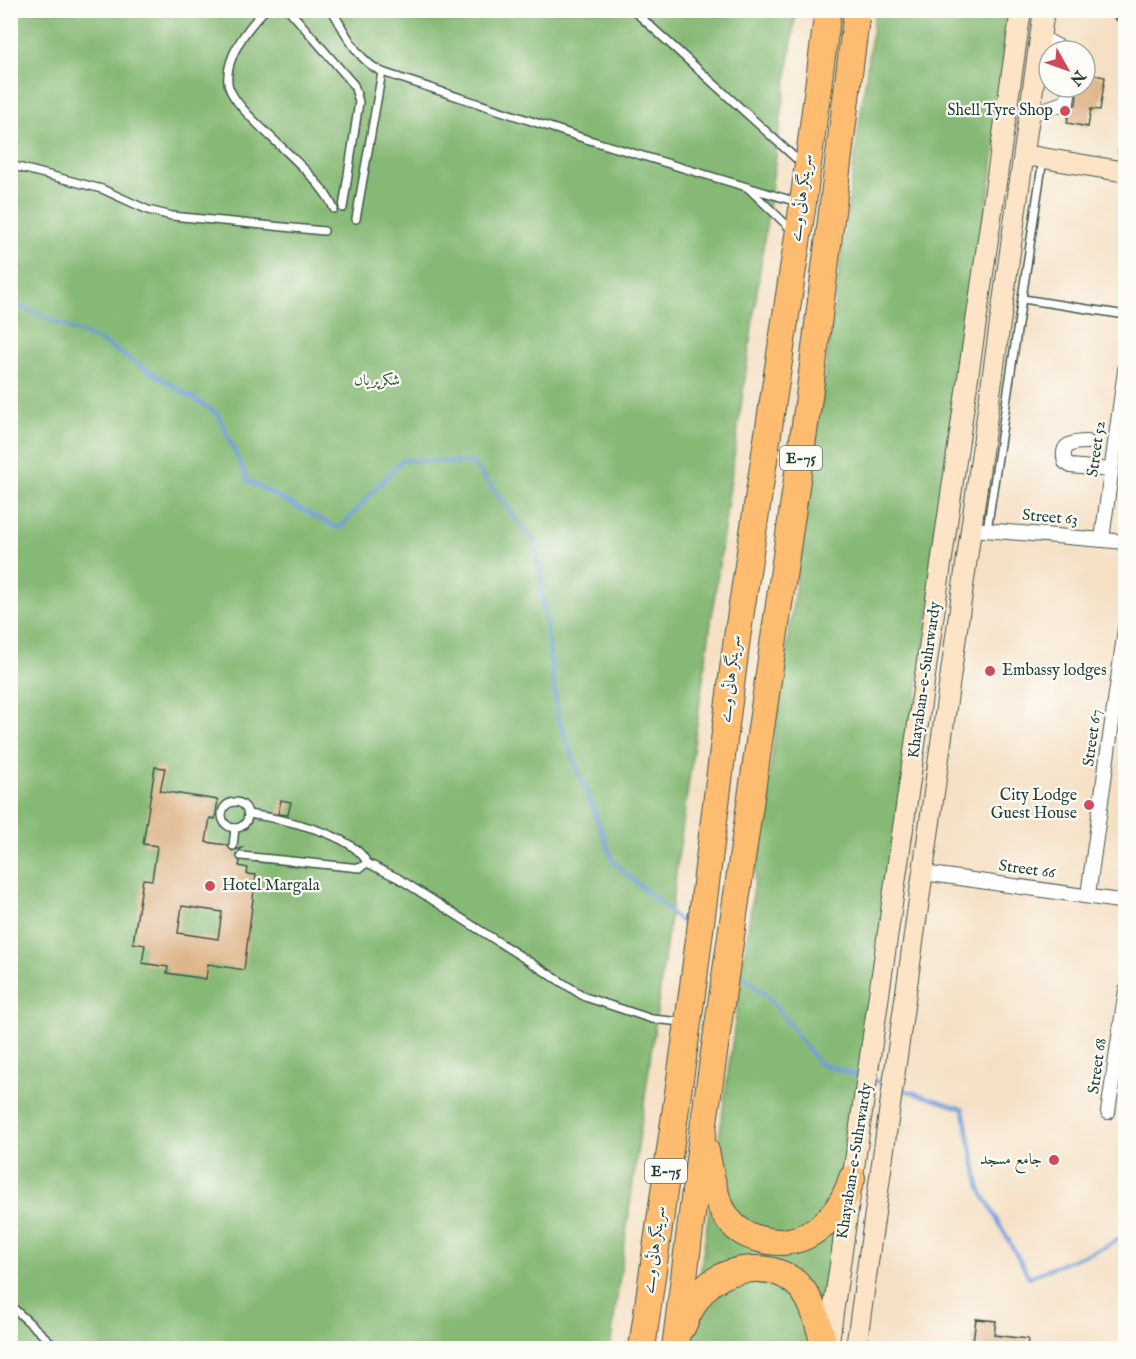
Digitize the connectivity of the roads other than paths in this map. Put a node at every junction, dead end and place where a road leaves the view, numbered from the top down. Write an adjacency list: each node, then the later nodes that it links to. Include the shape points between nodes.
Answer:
1 (265, 10): 20 (lane, via 234,53 228,82 237,102 324,189)
2 (289, 10): 19 (lane, via 354,84 358,94)
3 (332, 10): 10 (lane, via 359,55)
4 (633, 10): 15 (lane)
5 (828, 10): 15 (highway, سرینگر ہائی وے / E-75)
6 (857, 10): 30 (highway, سرینگر ہائی وے / E-75)
7 (1021, 10): 24 (main road, Khayaban-e-Suhrwardy)
8 (1044, 10): 9 (main road, Khayaban-e-Suhrwardy)
9 (1042, 38): 12 (main road, Khayaban-e-Suhrwardy)
10 (382, 72): 17 (lane); 21 (lane)
11 (1067, 99): 12 (street)
12 (1031, 114): 13 (main road, Khayaban-e-Suhrwardy)
13 (1034, 156): 16 (main road); 25 (main road, Khayaban-e-Suhrwardy); 26 (lane)
14 (10, 165): 22 (lane, via 102,189 171,216)
15 (807, 169): 18 (highway, سرینگر ہائی وے / E-75)
16 (1122, 171)
17 (746, 186): 18 (lane); 23 (lane)
18 (803, 203): 23 (highway, سرینگر ہائی وے / E-75)
19 (343, 208)
20 (334, 209)
21 (356, 219)
22 (324, 231)
23 (797, 236): 29 (highway, سرینگر ہائی وے / E-75)
24 (983, 269): 25 (main road); 49 (main road, Khayaban-e-Suhrwardy)
25 (1005, 273): 33 (main road, Khayaban-e-Suhrwardy)
26 (1023, 299): 27 (lane); 33 (lane)
27 (1125, 315)
28 (1125, 363): 32 (street, Street 52)
29 (776, 366): 30 (highway, via 778,402 749,603 757,611 764,611 770,604 794,436); 45 (highway, سرینگر ہائی وے / E-75)
30 (809, 397): 41 (highway, سرینگر ہائی وے / E-75)
31 (1087, 442): 32 (street, via 1071,442 1065,447 1065,462)
32 (1111, 470): 34 (street, Street 52)
33 (980, 529): 34 (street, Street 63); 44 (main road, Khayaban-e-Suhrwardy)
34 (1102, 539): 35 (street, Street 63)
35 (1125, 542)
36 (1125, 631): 37 (street, Street 67)
37 (1122, 674): 46 (street, Street 67)
38 (248, 814): 39 (lane, via 245,823); 39 (lane, via 238,802 226,806 223,818); 43 (lane, via 289,820 324,834 363,853)
39 (235, 828): 40 (lane)
40 (233, 846)
41 (742, 855): 45 (highway, via 741,812 765,644 761,636 754,634 744,644 717,841); 55 (highway, سرینگر ہائی وے / E-75)
42 (241, 856): 43 (lane, via 360,868)
43 (367, 863): 50 (lane, via 398,878 585,997 652,1019)
44 (924, 873): 46 (street, Street 66); 51 (main road, Khayaban-e-Suhrwardy)
45 (705, 885): 50 (highway, سرینگر ہائی وے / E-75)
46 (1088, 895): 47 (street, Street 66)
47 (1125, 902)
48 (1125, 990): 52 (street, Street 68)
49 (877, 1014): 51 (main road); 56 (main road, Khayaban-e-Suhrwardy)
50 (687, 1022): 60 (highway, سرینگر ہائی وے / E-75)
51 (901, 1025): 62 (main road, Khayaban-e-Suhrwardy)
52 (1111, 1091): 53 (street); 54 (street, Street 68)
53 (1125, 1094)
54 (1108, 1112)
55 (702, 1136): 56 (highway, via 719,1203 736,1228 751,1237 784,1242 816,1232 840,1209); 58 (highway, سرینگر ہائی وے / E-75)
56 (852, 1178): 61 (main road, Khayaban-e-Suhrwardy)
57 (10, 1305): 59 (lane)
58 (676, 1345): 61 (highway, via 688,1314 711,1284 729,1273 750,1268 771,1270 801,1288)
59 (57, 1348)
60 (642, 1348)
61 (827, 1348)
62 (856, 1348)

